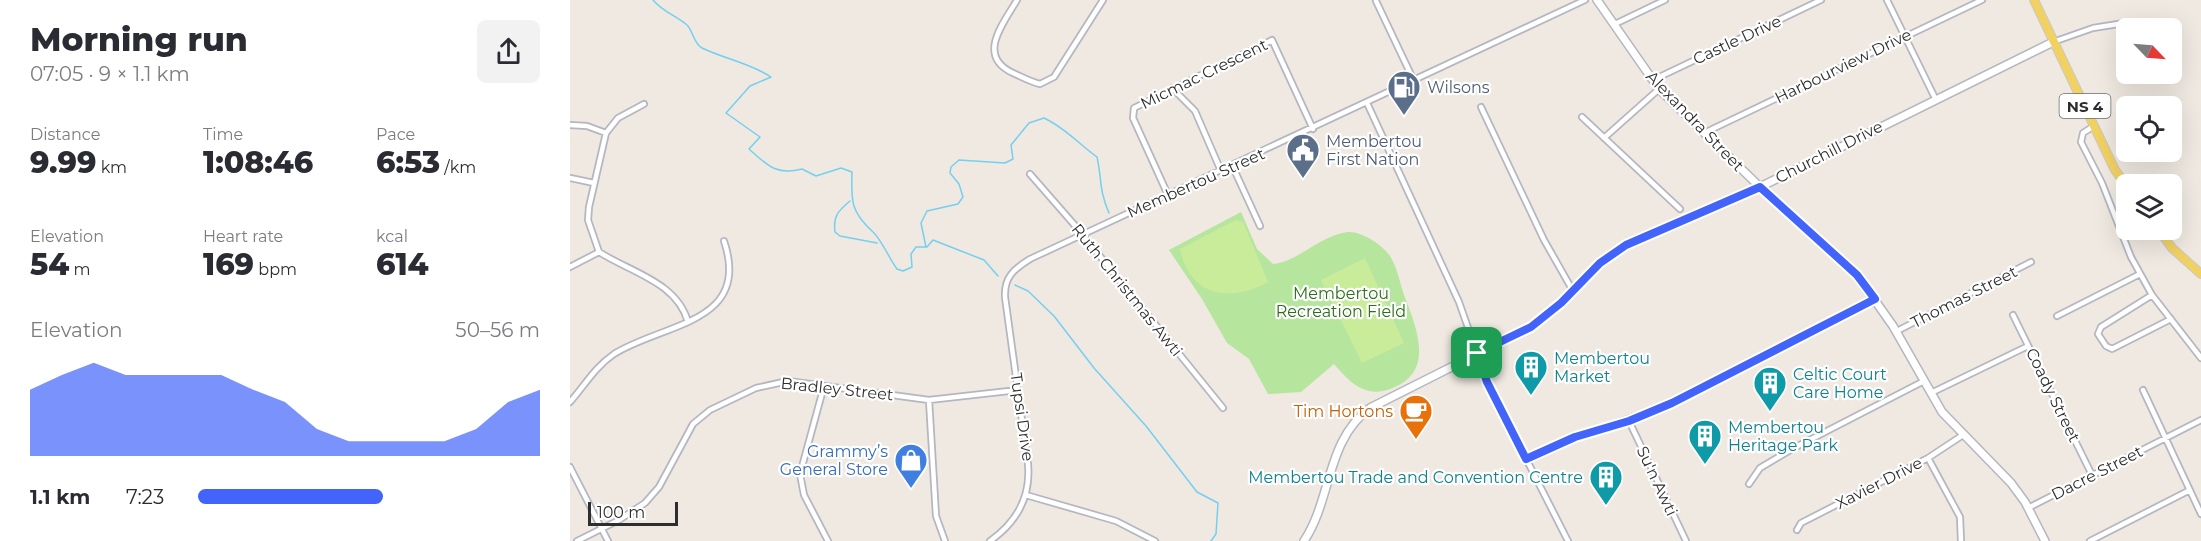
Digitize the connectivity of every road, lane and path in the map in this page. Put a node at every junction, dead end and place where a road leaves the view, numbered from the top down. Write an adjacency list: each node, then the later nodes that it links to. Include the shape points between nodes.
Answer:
1 (1017, 0): 2 (street, via 997,36 994,51 1001,66 1035,82 1048,82 1054,77)
2 (1103, 0)
3 (1585, 0): 16 (street, Membertou Street)
4 (1597, 0): 11 (main road, Alexandra Street)
5 (1665, 0): 11 (street)
6 (1821, 0): 15 (street, Castle Drive)
7 (1887, 0): 13 (street)
8 (1982, 0): 13 (street, Harbourview Drive)
9 (2034, 0): 14 (main road, NS 4)
10 (1376, 1): 16 (street)
11 (1615, 24): 15 (main road, Alexandra Street)
12 (2116, 24): 14 (street)
13 (1904, 36): 19 (street); 28 (street, Harbourview Drive)
14 (2053, 42): 19 (main road, Churchill Drive); 25 (main road, NS 4)
15 (1652, 80): 18 (main road, Alexandra Street)
16 (1414, 81): 20 (street, Membertou Street)
17 (1172, 87): 26 (street, Micmac Crescent, via 1272,40); 31 (street, via 1195,111); 37 (street, Micmac Crescent, via 1138,104 1132,112)
18 (1659, 88): 28 (main road, Alexandra Street); 29 (street)
19 (1935, 98): 36 (main road, Churchill Drive)
20 (1367, 103): 26 (street, Membertou Street); 58 (street, via 1459,302)
21 (644, 104): 27 (street, via 618,118)
22 (1481, 107): 49 (street, via 1549,249)
23 (1582, 117): 29 (street)
24 (570, 125): 27 (street)
25 (2094, 126): 33 (main road, NS 4); 46 (street, via 2083,133 2081,142)
26 (1313, 129): 30 (street, Membertou Street)
27 (606, 133): 35 (street)
28 (1704, 133): 36 (main road, Alexandra Street)
29 (1604, 138): 38 (street)
30 (1232, 165): 31 (street, Membertou Street); 39 (street)
31 (1221, 171): 37 (street, Membertou Street)
32 (1030, 174): 40 (street, Ruth Christmas Awti)
33 (2118, 174)
34 (570, 178): 35 (street)
35 (594, 183): 43 (street, via 588,214)
36 (1760, 187): 49 (main road, Churchill Drive, via 1626,245 1600,263); 51 (main road, Alexandra Street, via 1857,275)
37 (1168, 195): 40 (street, Membertou Street)
38 (1680, 209)
39 (1260, 226)
40 (1083, 234): 48 (street, Membertou Street, via 1022,264); 67 (street, Ruth Christmas Awti)
41 (2166, 240): 47 (main road)
42 (724, 242): 55 (street, via 730,270 725,292 713,307)
43 (599, 252): 45 (street); 55 (street, via 665,289 682,306)
44 (2031, 262): 56 (street, Thomas Street)
45 (570, 267)
46 (2140, 273): 50 (street); 53 (street)
47 (2201, 274)
48 (1006, 280): 62 (street, Tupsi Drive)
49 (1574, 291): 58 (main road, Churchill Drive, via 1531,327)
50 (2152, 295): 54 (street); 54 (street, via 2101,327 2098,334 2106,346 2112,349)
51 (1875, 299): 56 (main road, Alexandra Street); 69 (street)
52 (2013, 315): 57 (street, Coady Street)
53 (2058, 316)
54 (2171, 319): 59 (street)
55 (688, 322): 66 (street, via 613,355 597,367)
56 (1897, 332): 60 (main road, Alexandra Street)
57 (2028, 346): 64 (street); 75 (street, Coady Street)
58 (1477, 353): 73 (street, via 1487,382); 89 (main road, Churchill Drive, via 1383,400 1354,422 1340,445)
59 (2201, 357)
60 (1924, 381): 64 (main road, Alexandra Street); 76 (street, via 1792,449 1760,468)
61 (824, 386): 65 (street, Bradley Street); 81 (street, Bradley Street, via 776,382 710,410 686,432 651,496); 85 (street, via 800,474 804,495)
62 (1018, 390): 65 (street, Bradley Street); 78 (street, Tupsi Drive, via 1029,464)
63 (2143, 390): 71 (street)
64 (1930, 394): 70 (main road, Alexandra Street)
65 (929, 400): 86 (street, via 935,509)
66 (570, 402)
67 (1223, 408)
68 (2201, 420): 71 (street, Dacre Street)
69 (1629, 421): 73 (street, via 1575,437); 91 (street, Su'n Awti)
70 (1963, 435): 72 (street, Xavier Drive); 79 (main road, Alexandra Street, via 2007,478)
71 (2165, 438): 75 (street, Dacre Street); 77 (street)
72 (1928, 458): 82 (street, Xavier Drive, via 1801,523); 92 (street, via 1960,518)
73 (1526, 459): 90 (street)
74 (570, 467): 81 (street)
75 (2092, 475): 79 (street, Dacre Street)
76 (1749, 484)
77 (2190, 490): 80 (street); 94 (street)
78 (1026, 495): 87 (street, Tupsi Drive, via 1010,524); 88 (street, via 1116,521)
79 (2028, 508): 93 (main road, Alexandra Street)
80 (2201, 514)
81 (602, 529): 83 (street, Bradley Street); 84 (street)
82 (1797, 530)
83 (577, 541)
84 (608, 541)
85 (828, 541)
86 (945, 541)
87 (990, 541)
88 (1155, 541)
89 (1304, 541)
90 (1568, 541)
91 (1686, 541)
92 (1960, 541)
93 (2045, 541)
94 (2090, 541)

